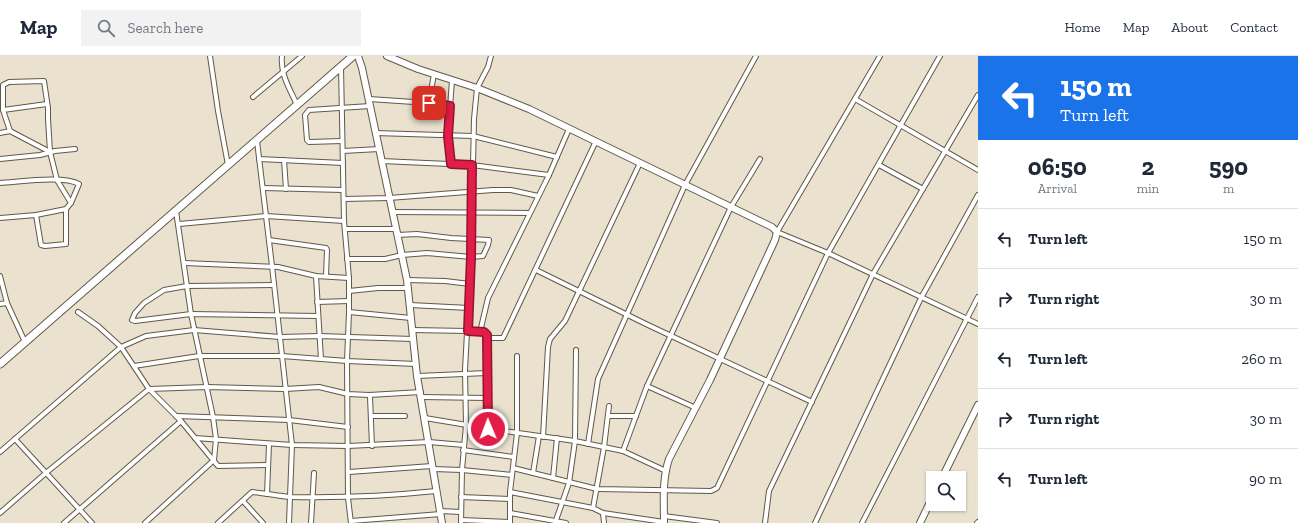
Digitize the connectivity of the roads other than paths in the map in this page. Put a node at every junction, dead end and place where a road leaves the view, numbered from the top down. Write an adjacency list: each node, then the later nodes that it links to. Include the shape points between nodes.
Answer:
1 (210, 56): 51 (street)
2 (282, 56): 12 (street)
3 (302, 56): 12 (street)
4 (353, 56): 11 (main road)
5 (358, 56): 18 (street)
6 (387, 56): 13 (street)
7 (491, 56): 15 (street)
8 (756, 56): 58 (street)
9 (880, 56): 19 (street)
10 (940, 56): 27 (street)
11 (341, 66): 22 (main road); 25 (street)
12 (282, 73): 17 (street); 22 (street)
13 (434, 74): 14 (street); 20 (street)
14 (452, 80): 15 (street); 24 (street)
15 (477, 88): 28 (street); 33 (street)
16 (978, 96): 40 (street)
17 (253, 97)
18 (368, 99): 20 (street); 23 (street)
19 (855, 100): 27 (street); 82 (street)
20 (429, 103): 24 (street)
21 (47, 104): 26 (street); 26 (street, via 44,81 9,82 3,85); 41 (street)
22 (297, 105): 34 (main road)
23 (370, 106): 25 (street); 31 (street)
24 (450, 106): 32 (street)
25 (342, 108): 35 (street); 35 (street, via 309,110 305,115 306,140)
26 (3, 110): 29 (street)
27 (901, 126): 40 (street); 53 (street)
28 (569, 129): 36 (street); 42 (street)
29 (10, 131): 30 (street); 41 (street)
30 (0, 133)
31 (375, 133): 32 (street); 38 (street)
32 (448, 136): 33 (street); 50 (street)
33 (473, 136): 42 (street); 52 (street)
34 (257, 141): 44 (street); 51 (main road)
35 (342, 141): 39 (street)
36 (596, 142): 49 (street); 91 (street)
37 (76, 149): 41 (street)
38 (379, 149): 39 (street); 47 (street)
39 (343, 150): 48 (street)
40 (946, 151): 54 (street); 61 (street)
41 (50, 152): 43 (street); 56 (street)
42 (557, 156): 55 (street)
43 (0, 159)
44 (259, 159): 46 (street); 59 (street)
45 (760, 159): 69 (street)
46 (284, 160): 48 (street); 60 (street)
47 (381, 161): 50 (street); 67 (street)
48 (343, 163): 62 (street)
49 (640, 163): 58 (street); 103 (street)
50 (451, 164): 52 (street)
51 (228, 165): 71 (main road)
52 (472, 165): 55 (street); 63 (street)
53 (879, 165): 61 (street); 85 (street)
54 (978, 170)
55 (549, 175): 64 (street)
56 (58, 180): 57 (street); 68 (street); 68 (street, via 69,180 79,184)
57 (0, 182)
58 (685, 185): 69 (street); 116 (street)
59 (263, 188): 60 (street); 76 (street)
60 (286, 189): 62 (street)
61 (923, 189): 92 (street)
62 (343, 190): 66 (street)
63 (472, 191): 64 (street, via 511,190); 67 (street); 73 (street)
64 (538, 196): 74 (street)
65 (978, 196): 105 (street)
66 (344, 198): 67 (street); 78 (street)
67 (389, 198): 72 (street)
68 (71, 203): 70 (street)
69 (731, 207): 82 (street, via 772,227); 126 (street)
70 (66, 209): 75 (street); 75 (street, via 66,244 41,245)
71 (176, 211): 79 (street); 131 (main road)
72 (392, 212): 73 (street); 81 (street)
73 (472, 212): 74 (street); 83 (street)
74 (529, 213): 124 (street, via 488,298)
75 (36, 215): 77 (street)
76 (266, 216): 78 (street); 79 (street); 84 (street)
77 (0, 218)
78 (344, 221): 80 (street)
79 (179, 224): 89 (street)
80 (345, 229): 81 (street); 88 (street)
81 (397, 232): 83 (street); 86 (street)
82 (777, 232): 85 (street); 138 (street)
83 (471, 239): 87 (street); 87 (street, via 489,240 483,256)
84 (269, 240): 90 (street); 95 (street, via 326,248)
85 (828, 253): 92 (street); 146 (street)
86 (402, 255): 87 (street); 88 (street, via 385,259); 97 (street)
87 (471, 257): 98 (street)
88 (348, 259): 96 (street)
89 (184, 263): 90 (street); 100 (street)
90 (272, 266): 94 (street); 99 (street)
91 (536, 270): 103 (street); 129 (street, via 504,338)
92 (873, 274): 105 (street); 156 (street)
93 (0, 276): 108 (street)
94 (316, 276): 95 (street); 107 (street)
95 (326, 276): 96 (street)
96 (349, 278): 102 (street)
97 (407, 280): 98 (street); 101 (street)
98 (470, 284): 111 (street)
99 (274, 285): 100 (street); 115 (street)
100 (187, 286): 114 (street); 114 (street, via 164,290 144,303 132,320)
101 (408, 288): 102 (street); 110 (street)
102 (349, 291): 106 (street)
103 (580, 291): 116 (street); 173 (street, via 565,322 550,339)
104 (978, 297): 119 (street)
105 (921, 298): 119 (street); 243 (street)
106 (348, 301): 107 (street); 113 (street)
107 (317, 302): 117 (street)
108 (7, 303): 109 (street); 131 (street)
109 (0, 304)
110 (410, 305): 111 (street); 118 (street)
111 (469, 308): 123 (street)
112 (78, 312): 132 (street)
113 (349, 312): 118 (street); 128 (street)
114 (191, 314): 115 (street); 121 (street)
115 (278, 314): 117 (street); 127 (street)
116 (627, 314): 126 (street); 181 (street, via 598,379)
117 (318, 316): 125 (street)
118 (411, 318): 122 (street)
119 (966, 319): 120 (street); 244 (street)
120 (978, 324)
121 (194, 330): 127 (street); 132 (street, via 146,336); 134 (street)
122 (412, 330): 123 (street); 130 (street)
123 (468, 331): 124 (street); 144 (street)
124 (480, 332): 129 (street, via 486,333)
125 (319, 336): 127 (street); 128 (street); 137 (street)
126 (672, 336): 138 (street); 147 (street)
127 (280, 337): 135 (street)
128 (348, 337): 130 (street); 139 (street)
129 (487, 338): 143 (street)
130 (414, 339): 141 (street)
131 (25, 342): 140 (main road)
132 (121, 347): 142 (street); 176 (street)
133 (576, 350): 178 (street)
134 (200, 356): 135 (street); 142 (street); 148 (street)
135 (282, 356): 137 (street); 150 (street)
136 (517, 356): 172 (street)
137 (320, 358): 139 (street)
138 (720, 358): 146 (street); 159 (street)
139 (347, 361): 141 (street); 151 (street)
140 (0, 364)
141 (416, 364): 145 (street)
142 (134, 366): 149 (street)
143 (487, 373): 144 (street); 155 (street)
144 (465, 374): 145 (street); 154 (street)
145 (417, 376): 153 (street)
146 (768, 381): 156 (street); 205 (street, via 717,488 711,491)
147 (647, 386): 159 (street); 164 (street)
148 (207, 387): 149 (street); 150 (street); 165 (street)
149 (149, 389): 160 (street); 197 (street)
150 (285, 389): 151 (street, via 319,387); 167 (street)
151 (348, 394): 152 (street); 170 (street)
152 (369, 395): 153 (street); 161 (street)
153 (421, 395): 154 (street); 166 (street)
154 (466, 398): 155 (street); 169 (street)
155 (487, 398): 171 (street)
156 (812, 402): 242 (street, via 769,491)
157 (978, 405): 196 (street)
158 (609, 406): 163 (street)
159 (696, 408): 195 (street, via 669,459)
160 (176, 416): 165 (street); 168 (street)
161 (371, 416): 162 (street); 184 (street)
162 (405, 416)
163 (608, 416): 164 (street); 186 (street)
164 (636, 416): 187 (street)
165 (213, 417): 167 (street); 177 (street)
166 (425, 418): 169 (street); 179 (street)
167 (289, 420): 170 (street); 182 (street)
168 (181, 421): 174 (street); 216 (street)
169 (466, 425): 171 (street); 185 (street)
170 (348, 427): 183 (street)
171 (488, 429): 172 (street)
172 (517, 433): 173 (street); 189 (street)
173 (541, 436): 175 (street); 200 (street)
174 (195, 438): 177 (street); 190 (street)
175 (557, 438): 178 (street); 202 (street)
176 (16, 439): 188 (street); 197 (street)
177 (216, 439): 180 (street); 190 (street)
178 (575, 441): 181 (street); 203 (street)
179 (429, 442): 184 (street); 185 (street); 192 (street)
180 (269, 444): 182 (street); 191 (street)
181 (588, 444): 186 (street)
182 (292, 445): 183 (street); 209 (street)
183 (348, 446): 184 (street); 198 (street)
184 (372, 446)
185 (464, 447): 189 (street); 194 (street)
186 (604, 447): 187 (street); 204 (street)
187 (623, 450): 195 (street)
188 (0, 452)
189 (514, 457): 193 (street)
190 (214, 460): 191 (street, via 218,466); 232 (street)
191 (268, 465): 208 (street)
192 (433, 468): 194 (street); 198 (street); 206 (street)
193 (513, 468): 200 (street); 201 (street)
194 (462, 470): 201 (street); 211 (street)
195 (666, 471): 205 (street)
196 (945, 471)
197 (47, 472): 216 (street); 222 (street)
198 (348, 472): 212 (street)
199 (314, 473): 210 (street)
200 (533, 473): 202 (street)
201 (512, 475): 207 (street)
202 (553, 478): 203 (street)
203 (569, 483): 204 (street); 215 (street)
204 (597, 489): 205 (street); 217 (street)
205 (664, 490): 224 (street)
206 (436, 491): 212 (street); 219 (street)
207 (510, 492): 213 (street); 215 (street)
208 (267, 494): 209 (street); 214 (street, via 252,492)
209 (290, 496): 210 (street); 235 (street)
210 (313, 497): 212 (street); 236 (street)
211 (461, 497): 213 (street); 220 (street)
212 (348, 498): 227 (street)
213 (510, 499): 221 (street)
214 (242, 501): 233 (street); 234 (street)
215 (563, 502): 217 (street); 229 (street)
216 (80, 508): 230 (street); 231 (street)
217 (593, 508): 223 (street)
218 (926, 511): 245 (street)
219 (440, 512): 220 (street); 225 (street); 237 (street)
220 (461, 512): 228 (street)
221 (510, 512): 229 (street); 238 (street)
222 (0, 513)
223 (603, 513): 226 (street); 240 (street)
224 (664, 520): 226 (street); 241 (street)
225 (376, 521): 227 (street)
226 (640, 521)
227 (351, 522)
228 (461, 522): 238 (street)
229 (556, 522): 239 (street)
230 (64, 523)
231 (92, 523)
232 (145, 523)
233 (218, 523)
234 (263, 523)
235 (289, 523)
236 (312, 523)
237 (442, 523)
238 (510, 523)
239 (566, 523)
240 (604, 523)
241 (717, 523)
242 (765, 523)
243 (814, 523)
244 (862, 523)
245 (920, 523)

